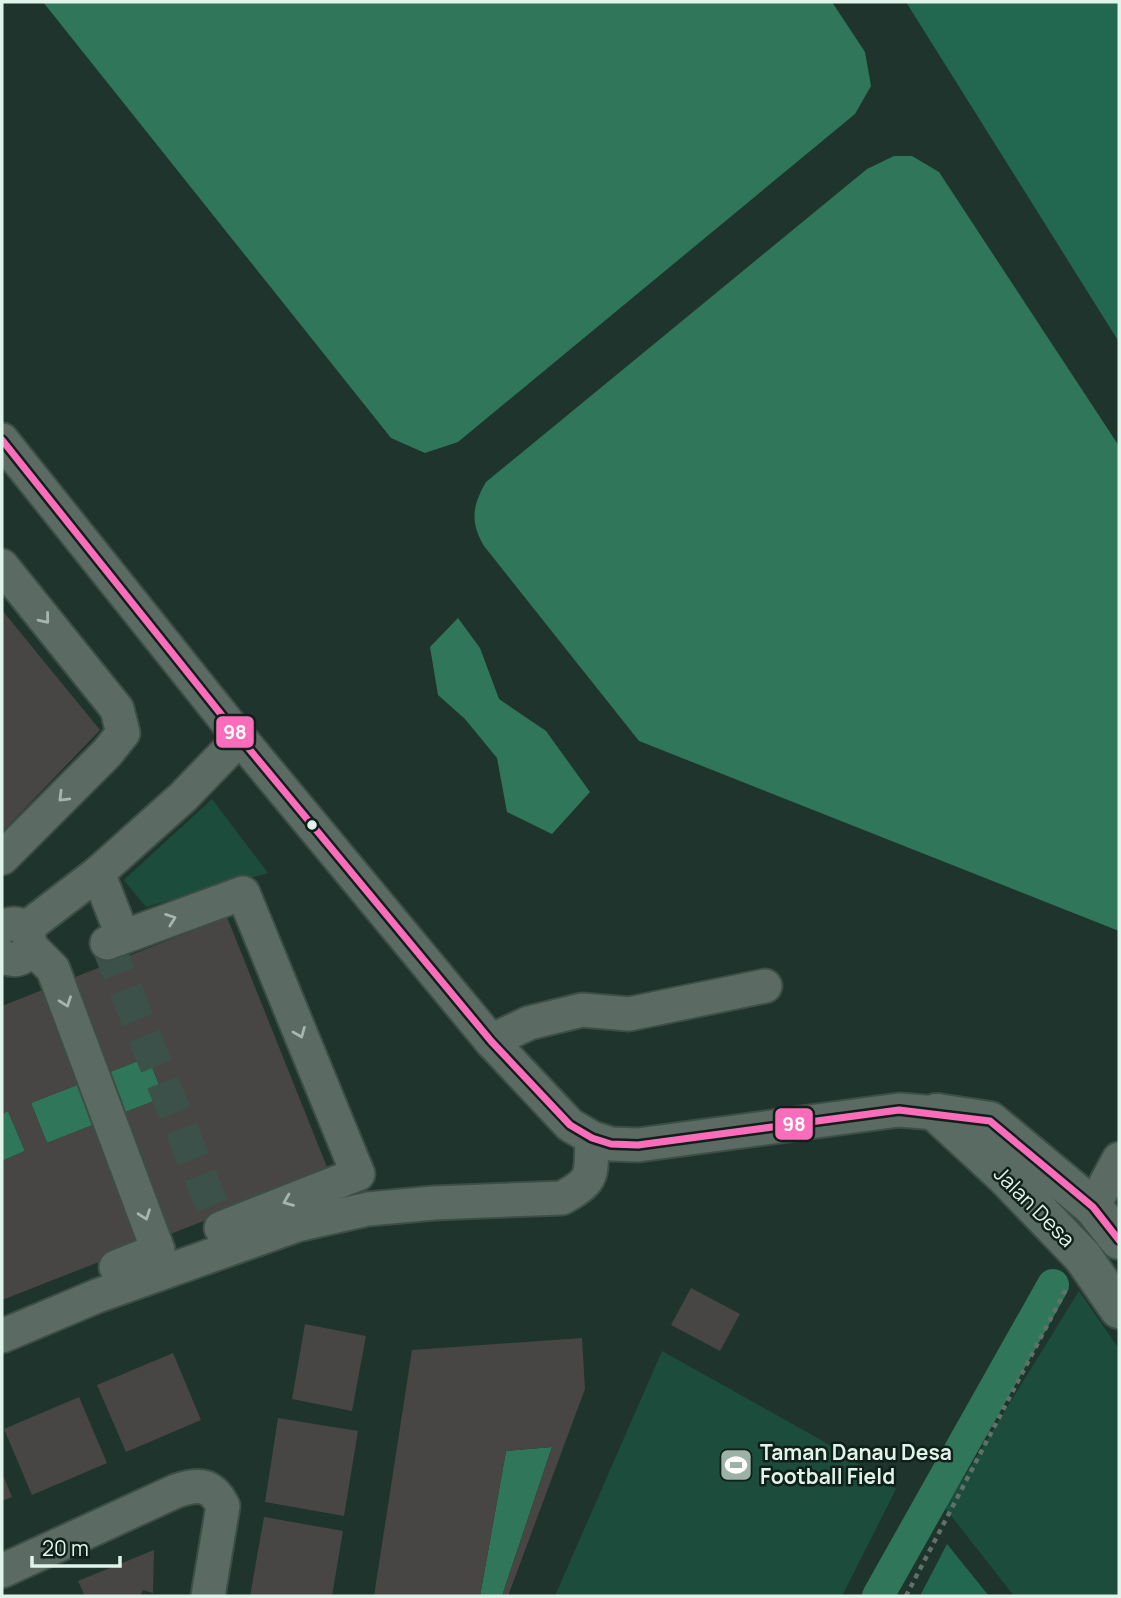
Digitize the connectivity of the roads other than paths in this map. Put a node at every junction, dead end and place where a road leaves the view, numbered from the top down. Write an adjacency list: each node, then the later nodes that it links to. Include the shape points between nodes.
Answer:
1 (2, 440): 3 (street, Jalan Desa)
2 (2, 566): 4 (street, one-way to 4, via 117,709 123,733)
3 (240, 738): 5 (street); 8 (street, Jalan Desa)
4 (2, 858)
5 (98, 873): 6 (street); 13 (street, one-way to 13, via 115,940 243,893 358,1174)
6 (15, 939): 16 (street, one-way to 16, via 54,969 158,1250)
7 (765, 986): 8 (street, via 629,1014 582,1010 529,1023)
8 (491, 1041): 10 (street, Jalan Desa, via 570,1125)
9 (937, 1114): 10 (street, Jalan Desa, via 899,1110 638,1145); 12 (main road, Jalan Desa, via 990,1121); 15 (main road, Jalan Desa, via 1083,1257)
10 (592, 1138): 17 (street, via 590,1178 562,1198 368,1209 297,1225 97,1296)
11 (1119, 1159): 12 (street)
12 (1093, 1207): 14 (main road, Jalan Desa)
13 (221, 1228)
14 (1119, 1240)
15 (1119, 1309)
16 (2, 1313)
17 (2, 1336)
18 (2, 1571): 19 (street, via 176,1491 203,1486 217,1494 223,1506)
19 (208, 1596)

